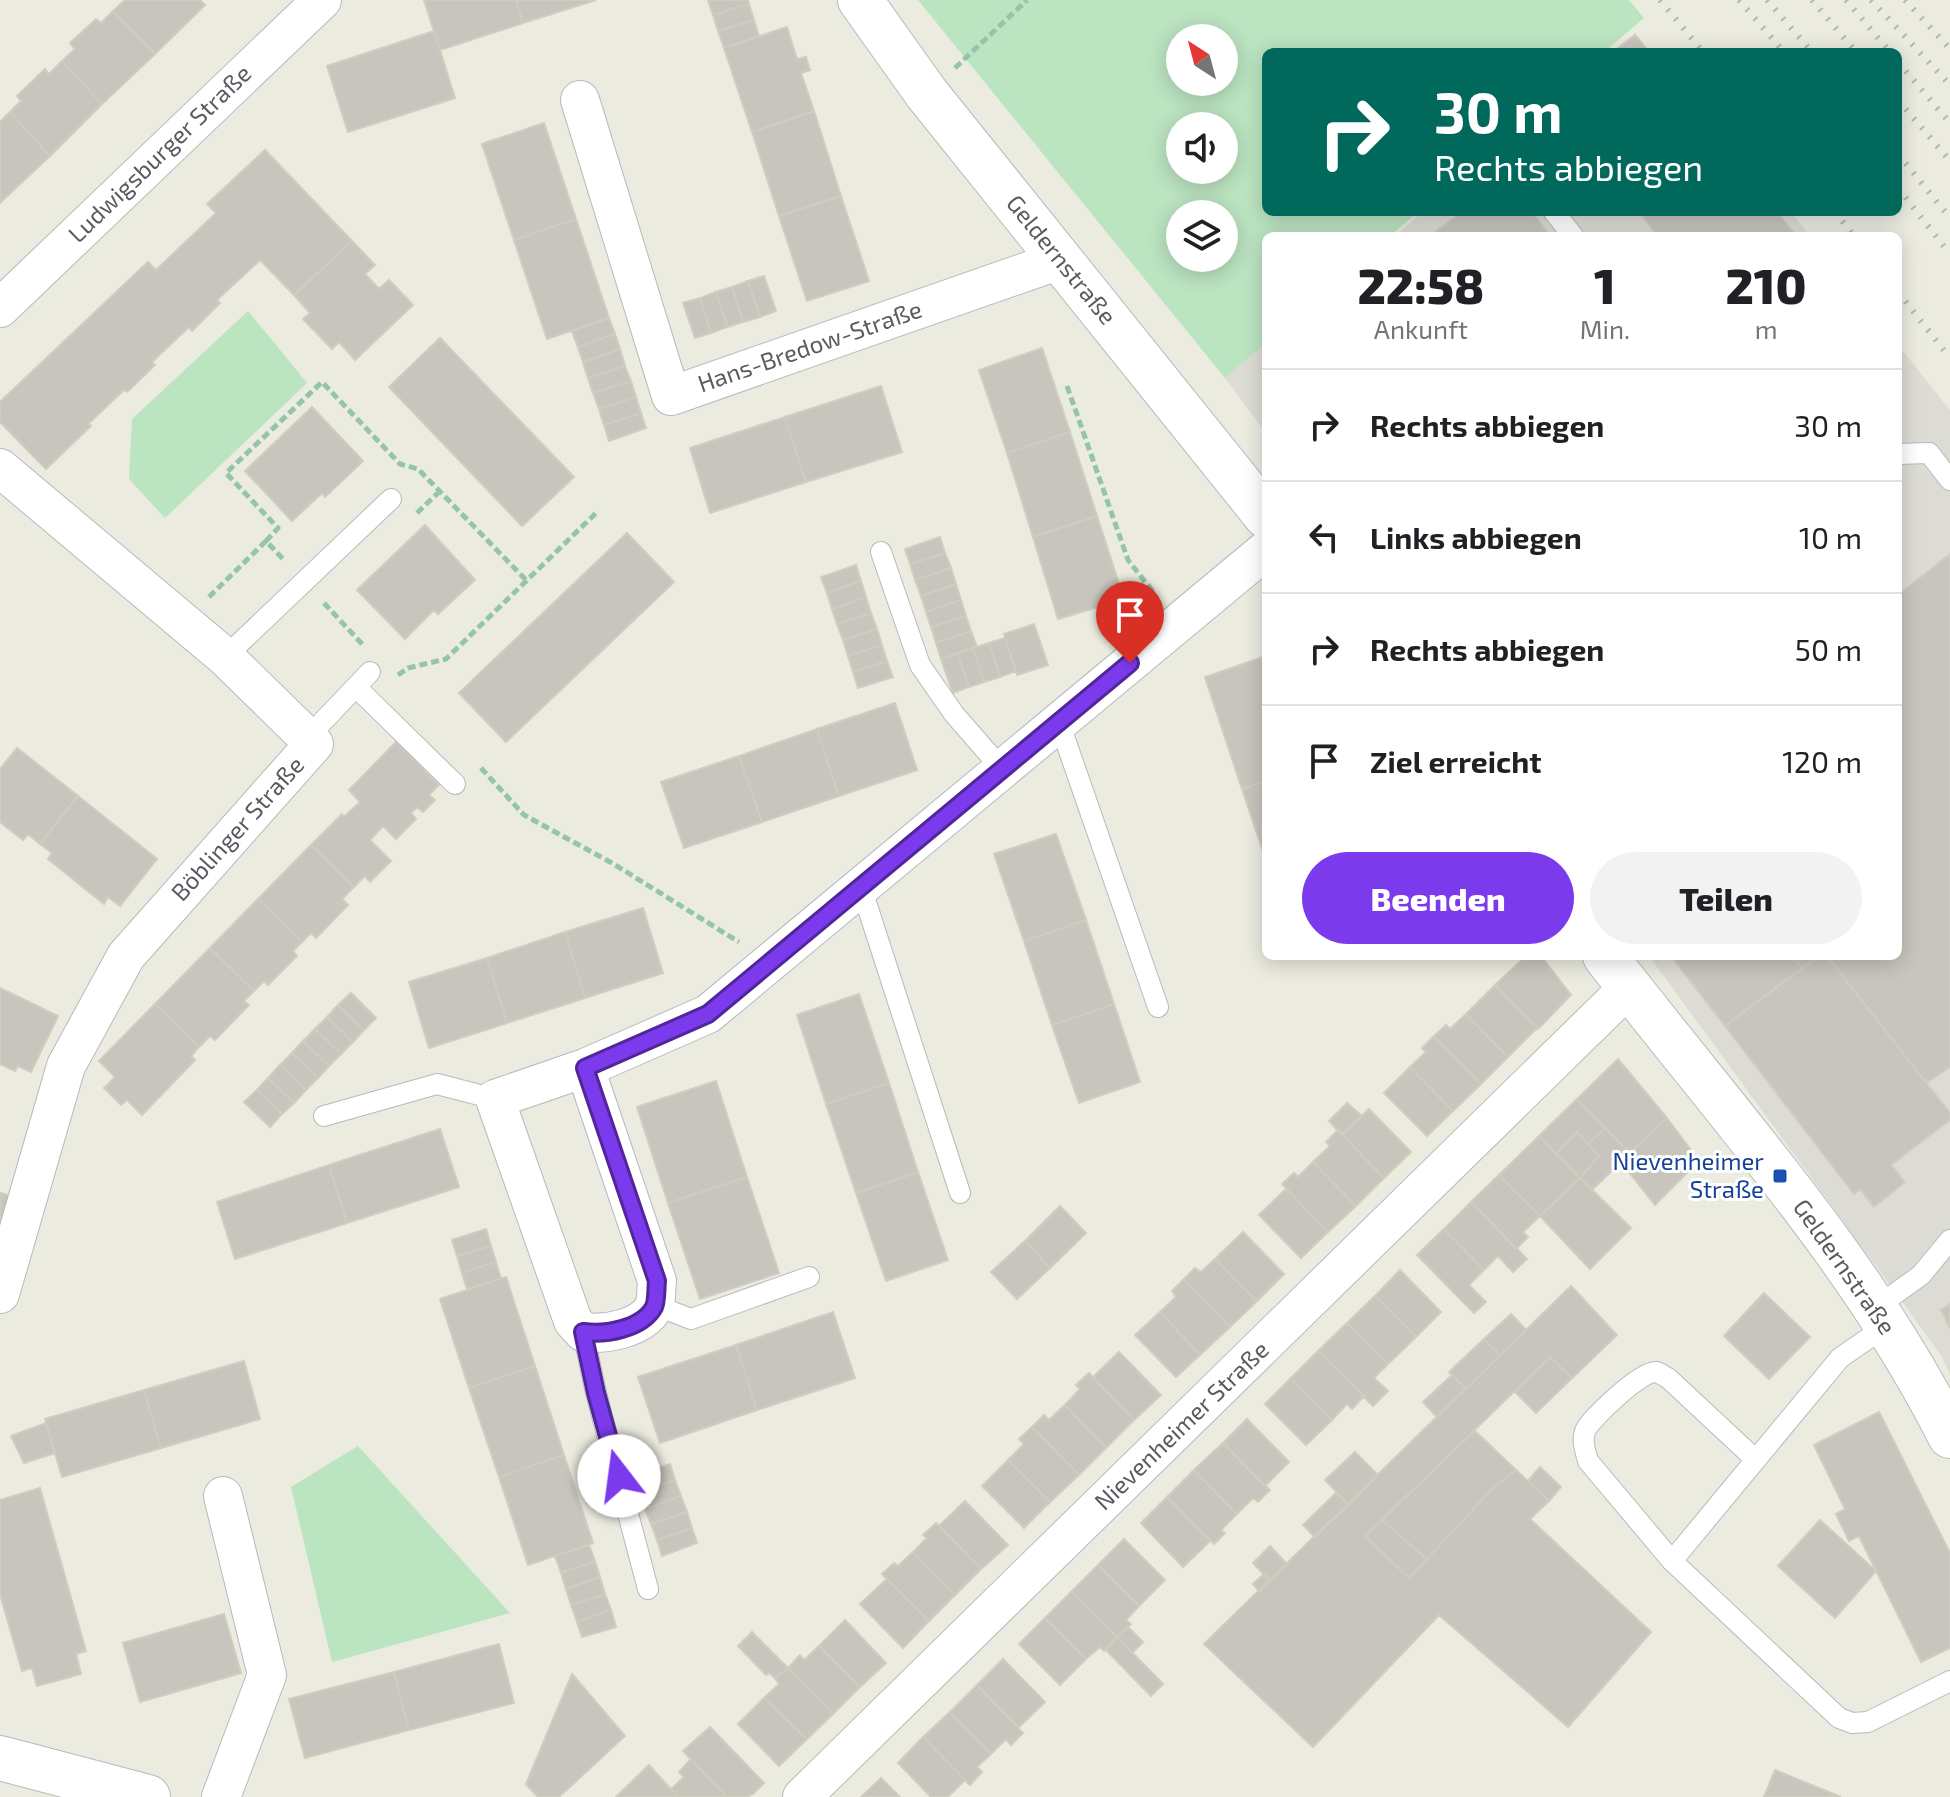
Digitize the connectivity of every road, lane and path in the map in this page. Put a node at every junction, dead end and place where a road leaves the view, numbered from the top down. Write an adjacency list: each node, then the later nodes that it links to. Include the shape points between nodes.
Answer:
1 (860, 0): 4 (street, Geldernstraße)
2 (1027, 0): 4 (path)
3 (310, 4): 9 (street, Ludwigsburger Straße)
4 (927, 94): 8 (street, Geldernstraße)
5 (580, 100): 8 (street, Hans-Bredow-Straße, via 671,396)
6 (1557, 216): 7 (lane)
7 (1570, 232)
8 (1060, 260): 15 (street, Geldernstraße)
9 (2, 301)
10 (1067, 386): 23 (path, via 1128,560)
11 (1902, 454): 13 (lane, via 1929,453)
12 (0, 468): 22 (street, Böblinger Straße)
13 (1950, 480)
14 (391, 499): 21 (lane)
15 (1262, 511)
16 (596, 513): 20 (path)
17 (266, 541): 20 (path, via 278,528 226,473 322,382 400,464 418,469); 21 (path); 22 (path)
18 (881, 552): 31 (lane, via 920,665)
19 (1262, 553): 23 (street)
20 (527, 581): 26 (path, via 446,659 408,668)
21 (304, 582): 24 (lane); 25 (path)
22 (184, 622): 24 (street, Böblinger Straße)
23 (1178, 623): 28 (street)
24 (225, 657): 29 (street, Böblinger Straße)
25 (371, 670): 26 (path); 29 (lane); 32 (lane)
26 (395, 678): 27 (path)
27 (401, 686)
28 (1059, 722): 31 (street); 36 (lane)
29 (307, 738): 43 (street, Böblinger Straße, via 314,744 126,956 66,1066)
30 (472, 759): 34 (path, via 524,815)
31 (1002, 769): 33 (street)
32 (455, 784)
33 (861, 887): 34 (street); 40 (lane)
34 (771, 961): 37 (street, via 708,1014)
35 (1617, 972): 45 (street, Geldernstraße, via 1780,1176); 56 (street, Nievenheimer Straße)
36 (1158, 1007)
37 (585, 1068): 38 (street); 44 (street, via 657,1281)
38 (495, 1099): 39 (lane, via 437,1084); 46 (street, via 573,1321)
39 (324, 1116)
40 (960, 1193)
41 (1950, 1240): 45 (lane)
42 (809, 1277): 44 (lane, via 691,1319)
43 (0, 1294)
44 (655, 1305): 46 (street, via 643,1321 600,1334)
45 (1881, 1317): 47 (street, Geldernstraße); 48 (lane)
46 (583, 1332): 51 (lane)
47 (1950, 1436)
48 (1756, 1460): 50 (lane); 50 (lane, via 1656,1372 1631,1384 1587,1429 1583,1445 1588,1461)
49 (223, 1496): 55 (street, via 267,1675)
50 (1672, 1561): 52 (lane, via 1839,1718 1868,1722)
51 (648, 1589)
52 (1950, 1681)
53 (0, 1758): 54 (street)
54 (148, 1797)
55 (221, 1797)
56 (802, 1797)

